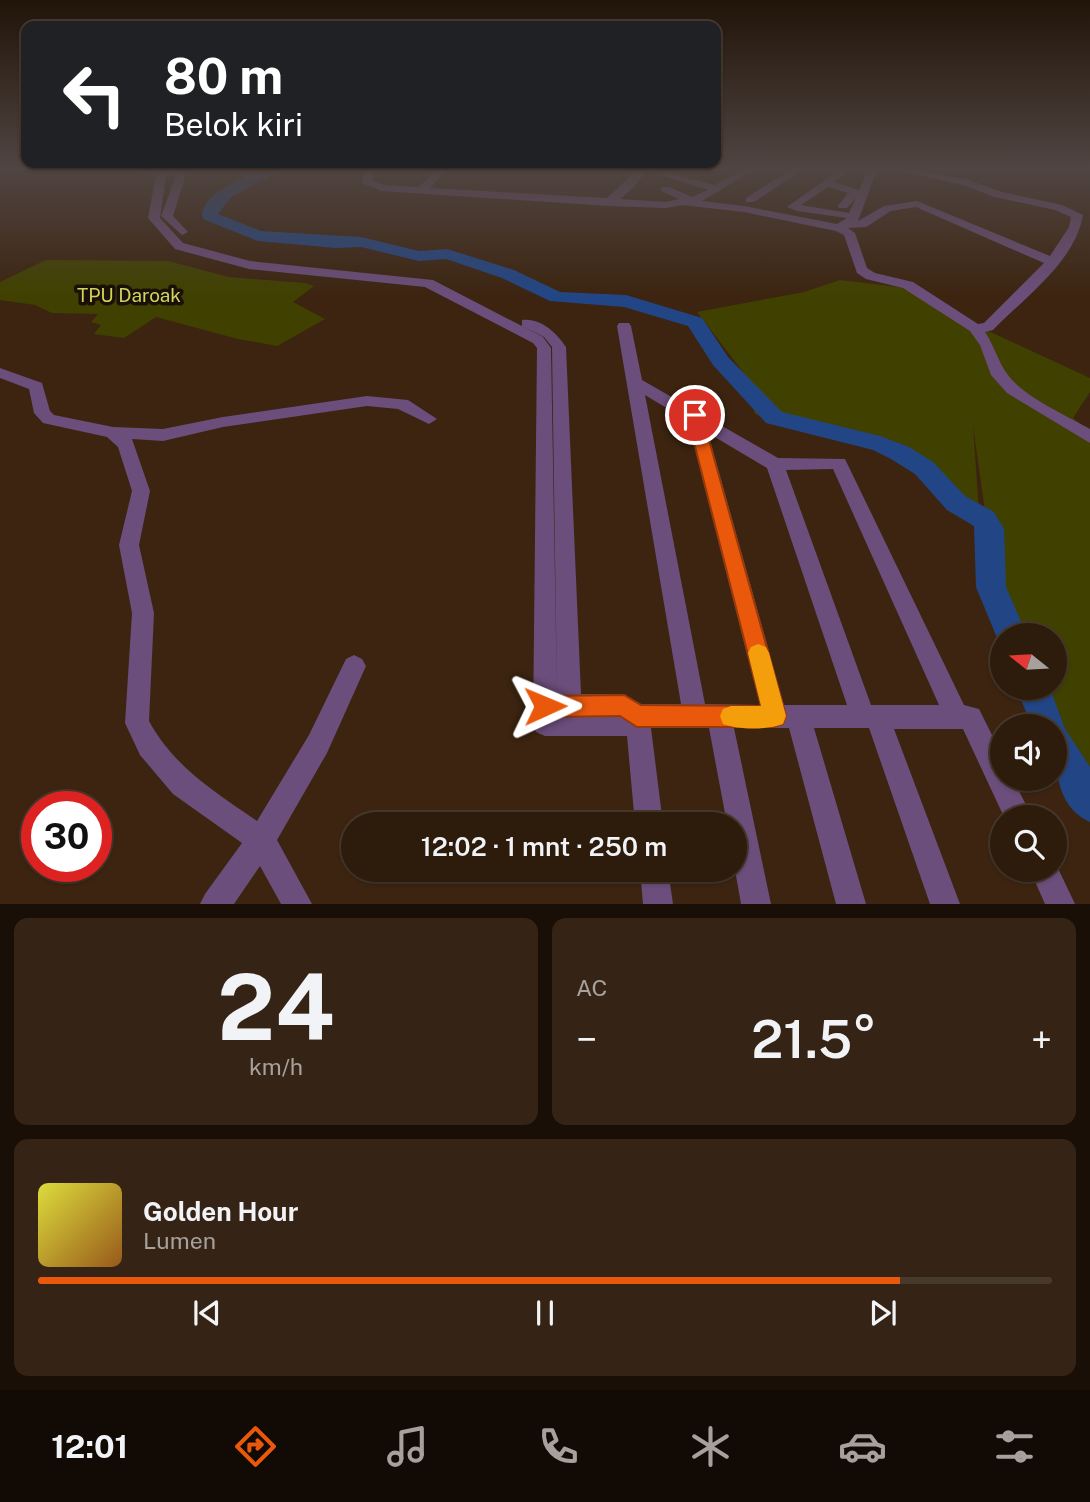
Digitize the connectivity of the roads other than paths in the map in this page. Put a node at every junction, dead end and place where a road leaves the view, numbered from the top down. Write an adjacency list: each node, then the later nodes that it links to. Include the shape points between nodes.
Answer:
1 (155, 212): 22 (street, via 154,218 178,246 250,265 420,281 538,340 544,348)
2 (168, 212): 22 (street, via 190,242 257,259 426,274 556,340)
3 (769, 212): 10 (street)
4 (827, 212): 9 (street)
5 (852, 212): 10 (street)
6 (882, 212): 10 (street, via 862,225)
7 (936, 212): 11 (street)
8 (1074, 212): 11 (street, via 1077,224)
9 (832, 213): 10 (street)
10 (845, 222): 13 (street, via 861,270 908,285)
11 (1053, 262): 13 (street, via 988,327)
12 (624, 326): 15 (street)
13 (975, 328): 19 (street, via 999,375 1013,390)
14 (0, 373): 18 (street, via 36,386 42,413 49,419)
15 (634, 382): 16 (street); 24 (street)
16 (695, 415): 20 (street); 25 (street)
17 (429, 419): 18 (street, via 402,404 367,401 163,435)
18 (113, 433): 30 (street, via 126,444 141,491 129,545 143,613 137,723 149,746 182,785)
19 (1090, 437)
20 (775, 464): 26 (street); 27 (street, via 839,463)
21 (354, 666): 30 (street, via 320,742)
22 (561, 712): 23 (street, via 625,725)
23 (637, 716): 24 (street); 29 (street)
24 (707, 716): 25 (street); 36 (street)
25 (786, 716): 26 (street); 37 (street)
26 (870, 716): 27 (street); 38 (street)
27 (957, 717): 28 (street, via 970,717)
28 (1012, 805)
29 (648, 812)
30 (262, 841): 33 (street); 34 (street)
31 (655, 882): 35 (street)
32 (1050, 882): 39 (street)
33 (215, 904)
34 (297, 904)
35 (658, 904)
36 (756, 904)
37 (851, 904)
38 (945, 904)
39 (1060, 904)

